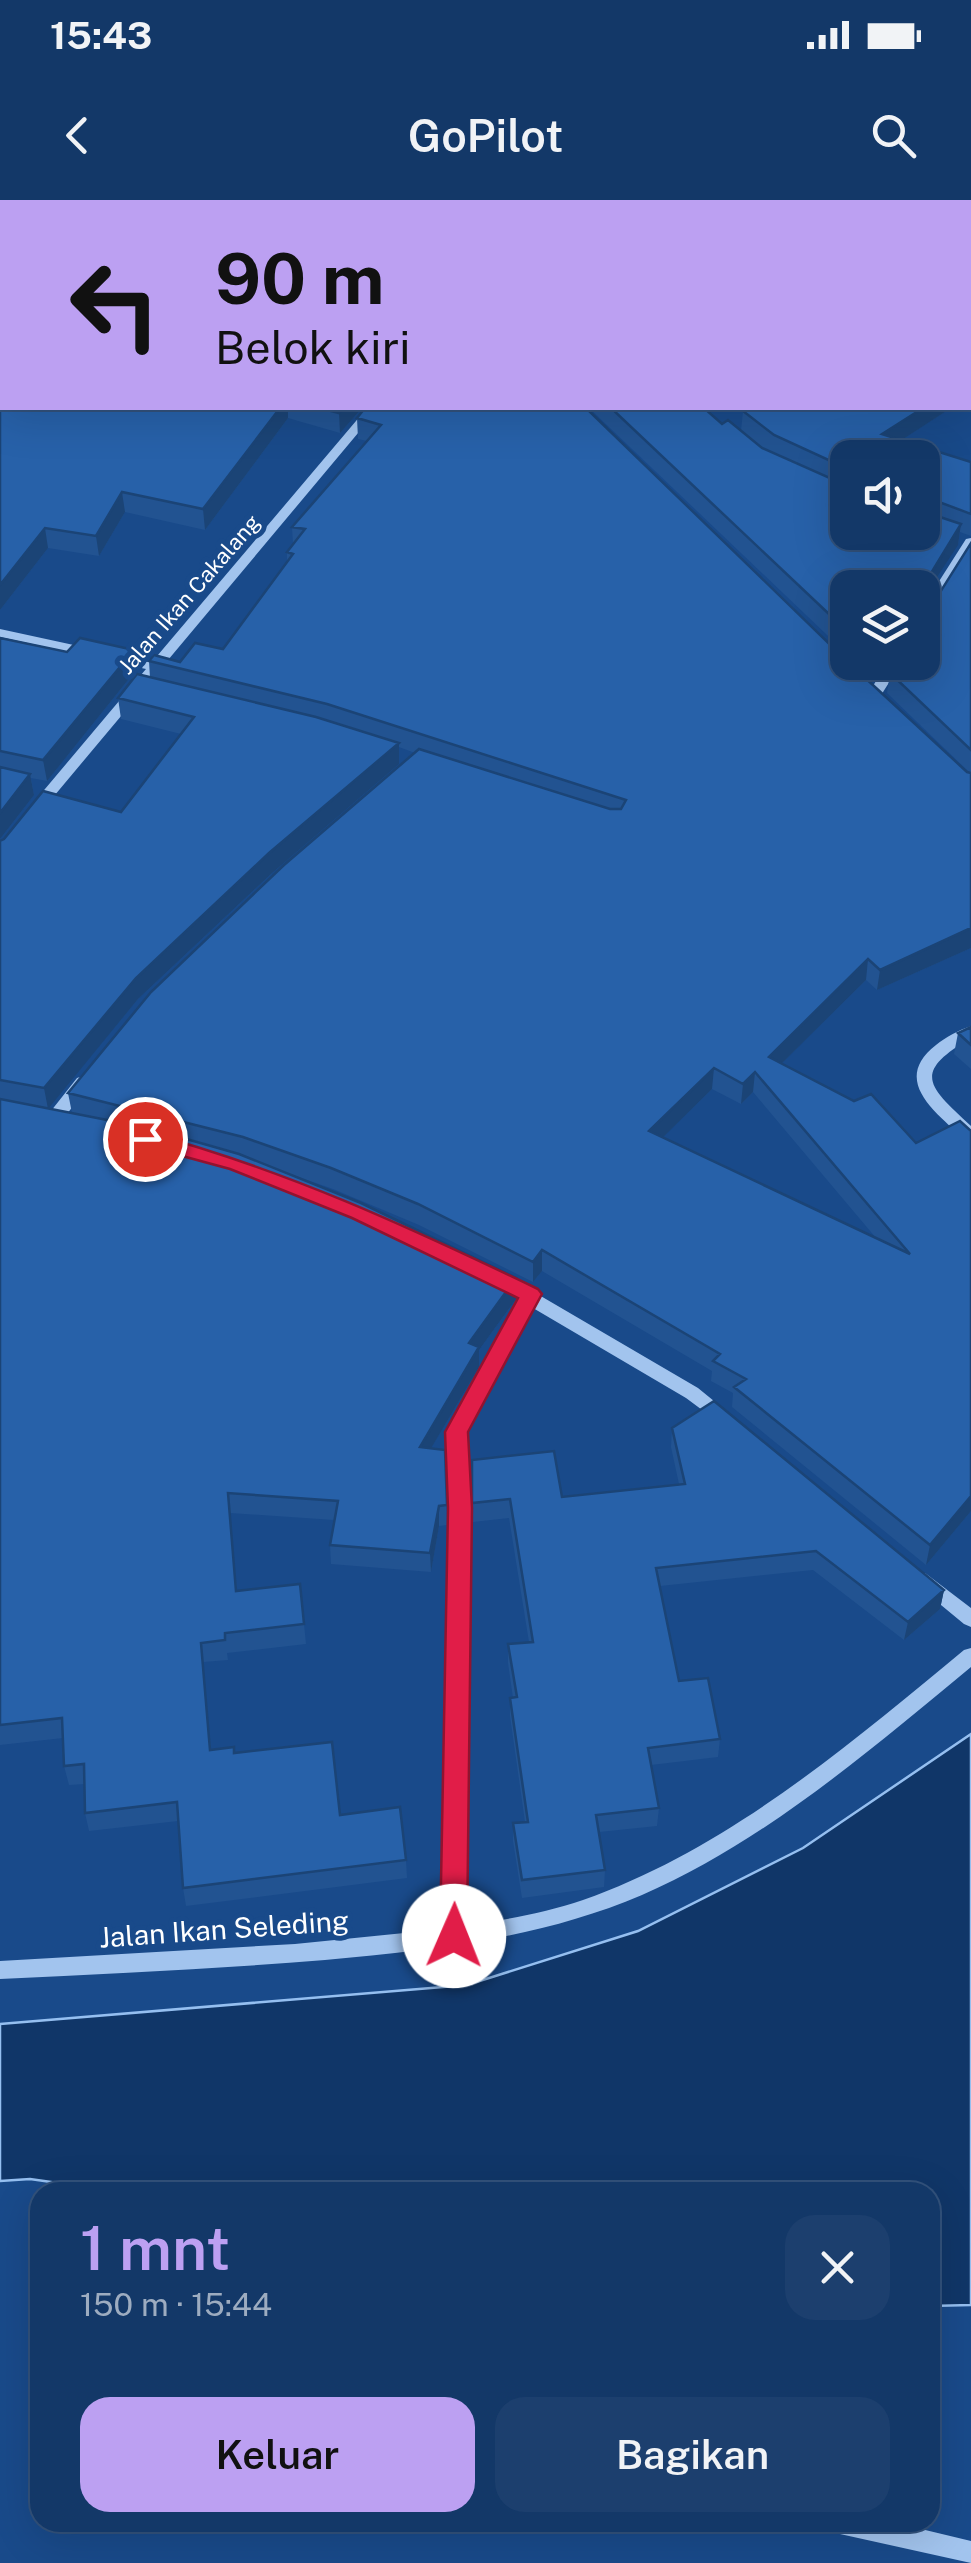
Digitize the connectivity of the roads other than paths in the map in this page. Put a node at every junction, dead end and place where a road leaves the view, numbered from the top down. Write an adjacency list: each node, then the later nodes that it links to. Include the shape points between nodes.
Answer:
1 (371, 410): 6 (street, Jalan Ikan Cakalang)
2 (955, 536): 3 (street)
3 (971, 542): 4 (street)
4 (940, 591)
5 (0, 633): 6 (street)
6 (152, 666): 9 (street, Jalan Ikan Cakalang)
7 (885, 680): 11 (street)
8 (859, 684): 11 (street)
9 (135, 686): 10 (street); 14 (street, Jalan Ikan Cakalang)
10 (154, 691)
11 (874, 698): 12 (street)
12 (887, 710)
13 (33, 786): 14 (street)
14 (50, 790): 15 (street, Jalan Ikan Cakalang)
15 (20, 828)
16 (971, 1030): 19 (street, via 933,1052 921,1074 935,1100)
17 (96, 1066): 18 (street)
18 (52, 1120)
19 (971, 1136)
20 (483, 1272): 21 (street)
21 (530, 1294): 22 (street); 26 (street, via 457,1432)
22 (741, 1430)
23 (912, 1570): 24 (street)
24 (971, 1618)
25 (971, 1656): 26 (street, Jalan Ikan Seleding, via 862,1746 655,1878 538,1922)
26 (454, 1936): 27 (street, Jalan Ikan Seleding, via 284,1957)
27 (0, 1970)
28 (882, 2532): 29 (street)
29 (971, 2553)

